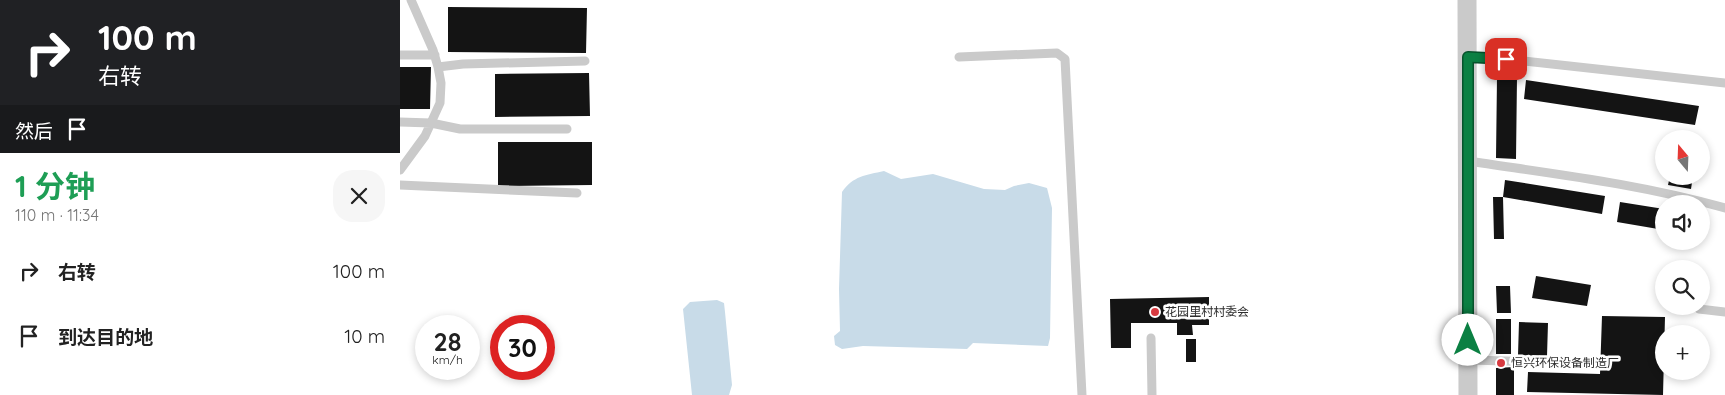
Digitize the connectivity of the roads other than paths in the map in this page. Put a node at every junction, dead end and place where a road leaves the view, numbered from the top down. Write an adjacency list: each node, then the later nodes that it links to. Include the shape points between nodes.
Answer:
1 (411, 0): 4 (lane)
2 (1467, 0): 6 (street)
3 (400, 55): 4 (lane)
4 (435, 55): 8 (lane)
5 (959, 57): 23 (lane, via 1057,53 1065,58)
6 (1468, 57): 9 (lane); 13 (street)
7 (585, 61): 8 (lane)
8 (438, 67): 11 (lane, via 440,103)
9 (1725, 83)
10 (400, 122): 11 (lane)
11 (431, 123): 12 (lane, via 460,128); 14 (lane)
12 (567, 129)
13 (1468, 161): 17 (lane, via 1685,196); 21 (street)
14 (400, 170)
15 (400, 185): 16 (lane)
16 (577, 193)
17 (1725, 208)
18 (1710, 310): 19 (lane)
19 (1725, 312)
20 (1151, 338): 24 (lane)
21 (1468, 360): 22 (lane); 25 (street)
22 (1588, 363)
23 (1082, 395)
24 (1152, 395)
25 (1468, 395)

